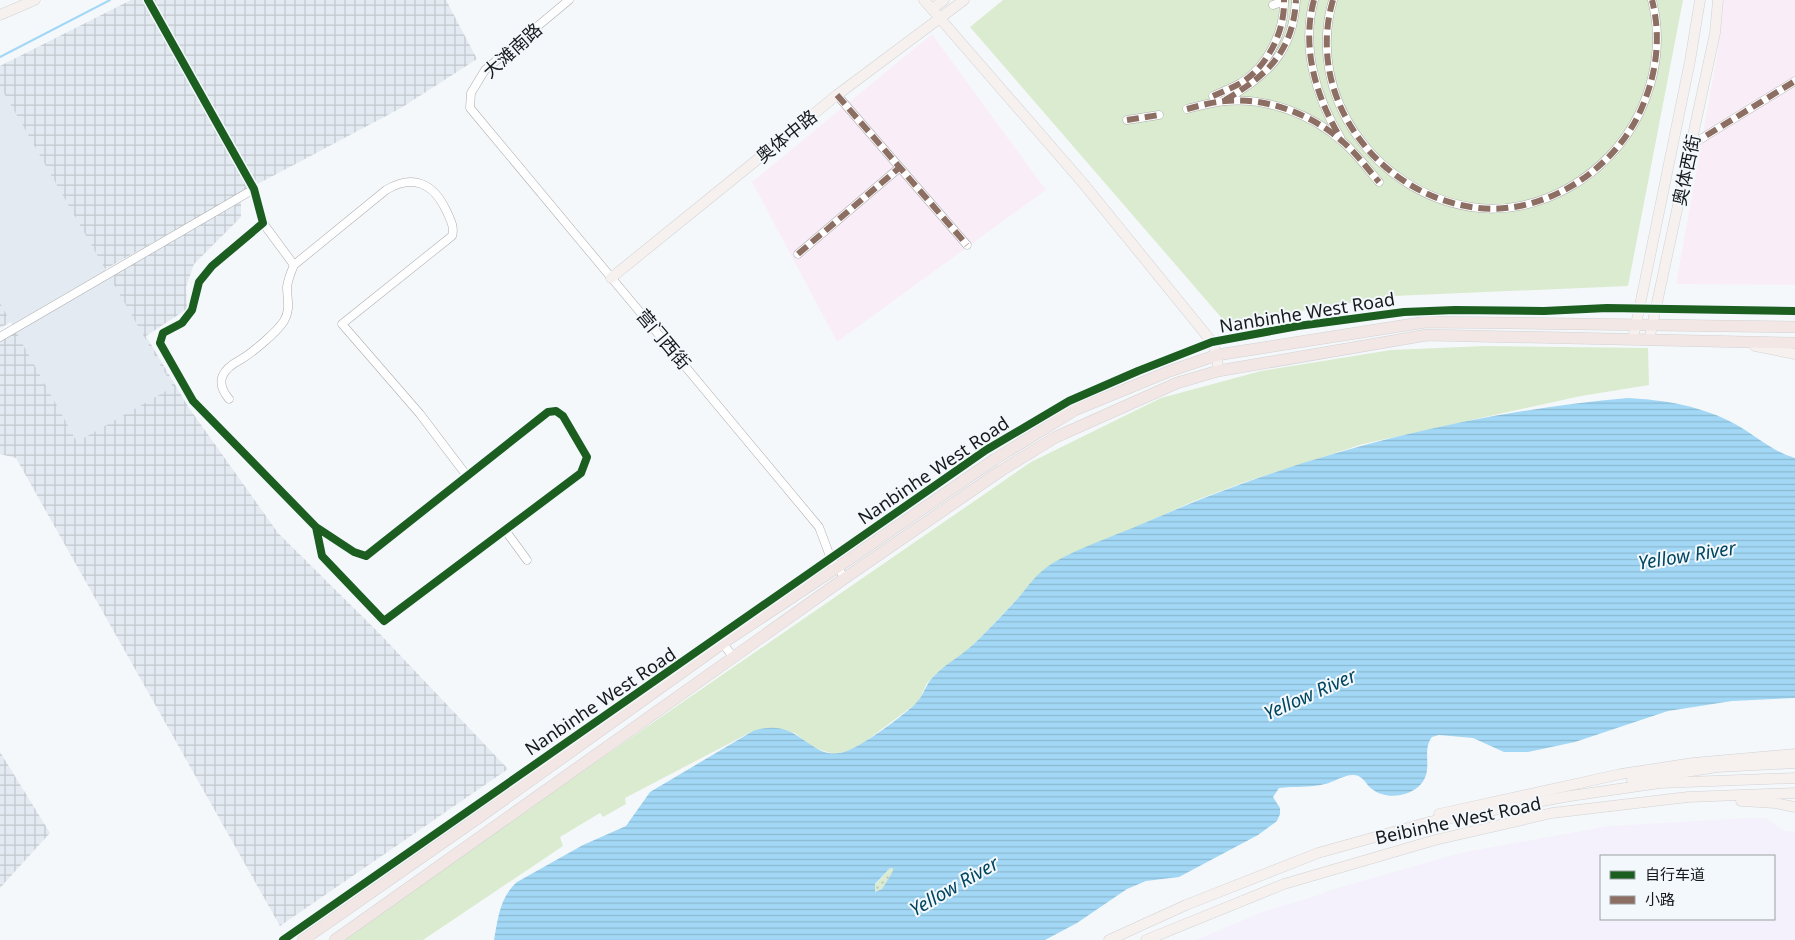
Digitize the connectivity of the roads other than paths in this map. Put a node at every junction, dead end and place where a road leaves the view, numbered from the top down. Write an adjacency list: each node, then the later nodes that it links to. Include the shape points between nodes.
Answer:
1 (35, 0): 16 (main road)
2 (148, 0): 30 (street)
3 (569, 0): 22 (street, 大滩南路, via 485,70 471,93)
4 (924, 0): 15 (main road)
5 (944, 0): 15 (main road)
6 (964, 0): 17 (main road, 奥体中路)
7 (1284, 0): 14 (street); 20 (street, via 1278,36 1264,63 1242,83)
8 (1296, 0): 21 (street, via 1295,21 1286,46 1273,66 1249,86)
9 (1314, 0): 26 (street, via 1310,41 1313,77 1325,113)
10 (1332, 0): 11 (street, via 1326,46 1331,84 1346,122 1376,159 1417,188 1471,207 1497,208 1548,199 1580,181 1609,158 1631,130 1648,95 1657,56)
11 (1652, 0)
12 (1700, 0): 36 (main road, 奥体西街)
13 (1718, 0): 27 (main road, 奥体西街)
14 (1273, 5)
15 (932, 9): 17 (main road)
16 (0, 15)
17 (940, 18): 19 (main road, 奥体中路); 47 (main road, via 1082,182)
18 (1795, 81): 27 (street)
19 (837, 95): 28 (street); 35 (main road, 奥体中路)
20 (1213, 96)
21 (1223, 101): 23 (street); 26 (street, via 1242,100 1297,113)
22 (470, 108): 35 (street, 营门西街)
23 (1187, 109)
24 (1159, 115): 25 (street)
25 (1127, 120)
26 (1342, 141): 29 (street)
27 (1691, 144): 37 (main road, 奥体西街)
28 (899, 168): 32 (street); 33 (street)
29 (1379, 182)
30 (254, 189): 31 (street); 44 (street)
31 (263, 223): 34 (street); 55 (street, via 212,266 199,282 192,310 182,323 163,333 160,343 193,401)
32 (967, 245)
33 (798, 254)
34 (294, 265): 53 (street, via 289,276 288,310 280,327 224,373 222,387); 54 (street, via 397,184 409,181 433,190 453,227 449,240 342,324 420,414)
35 (612, 278): 58 (street, 营门西街, via 819,527)
36 (1639, 309): 37 (street, Nanbinhe West Road); 40 (main road, 奥体西街); 47 (street, Nanbinhe West Road, via 1404,312 1298,326)
37 (1656, 309): 38 (street, Nanbinhe West Road); 41 (main road, 奥体西街)
38 (1795, 311)
39 (1795, 321): 42 (main road)
40 (1635, 325): 41 (highway, Nanbinhe West Road); 45 (main road, 奥体西街); 51 (highway, Nanbinhe West Road, via 1426,322)
41 (1652, 325): 42 (highway, Nanbinhe West Road); 46 (main road, 奥体西街)
42 (1756, 326): 43 (highway, Nanbinhe West Road)
43 (1795, 327)
44 (0, 337)
45 (1633, 340): 46 (highway); 52 (highway, via 1427,335)
46 (1649, 340): 48 (highway)
47 (1212, 342): 51 (main road); 58 (street, Nanbinhe West Road, via 1138,370 1056,408 936,483)
48 (1734, 342): 49 (highway); 50 (main road)
49 (1795, 343)
50 (1795, 354)
51 (1217, 355): 52 (main road); 58 (highway, Nanbinhe West Road, via 1170,370 1075,410)
52 (1218, 371): 59 (highway, via 1177,383 1056,437 1002,470)
53 (229, 399)
54 (467, 476): 55 (street, via 366,556 354,552); 56 (street, via 548,412 563,416 587,457 586,465)
55 (316, 527): 56 (street, via 322,556 384,620)
56 (505, 530): 57 (street)
57 (528, 560)
58 (834, 563): 59 (street, 营门西街); 60 (highway, Nanbinhe West Road)
59 (845, 578): 61 (highway)
60 (721, 640): 61 (street); 72 (street, Nanbinhe West Road); 73 (highway, Nanbinhe West Road, via 481,816)
61 (734, 658): 74 (highway)
62 (1795, 754): 71 (main road, via 1693,763 1552,788 1402,822)
63 (1795, 763): 66 (main road, via 1718,767 1621,782)
64 (1795, 778): 66 (main road, Beibinhe West Road, via 1660,783)
65 (1795, 793): 67 (main road, Beibinhe West Road)
66 (1570, 796): 68 (main road, Beibinhe West Road)
67 (1688, 797): 69 (main road); 70 (main road, Beibinhe West Road)
68 (1558, 798): 70 (main road); 71 (main road, Beibinhe West Road, via 1429,822)
69 (1795, 807)
70 (1560, 812): 76 (main road, Beibinhe West Road, via 1435,840 1284,884)
71 (1318, 853): 75 (main road, Beibinhe West Road, via 1186,905)
72 (283, 940)
73 (303, 940)
74 (335, 940)
75 (1109, 940)
76 (1146, 940)

